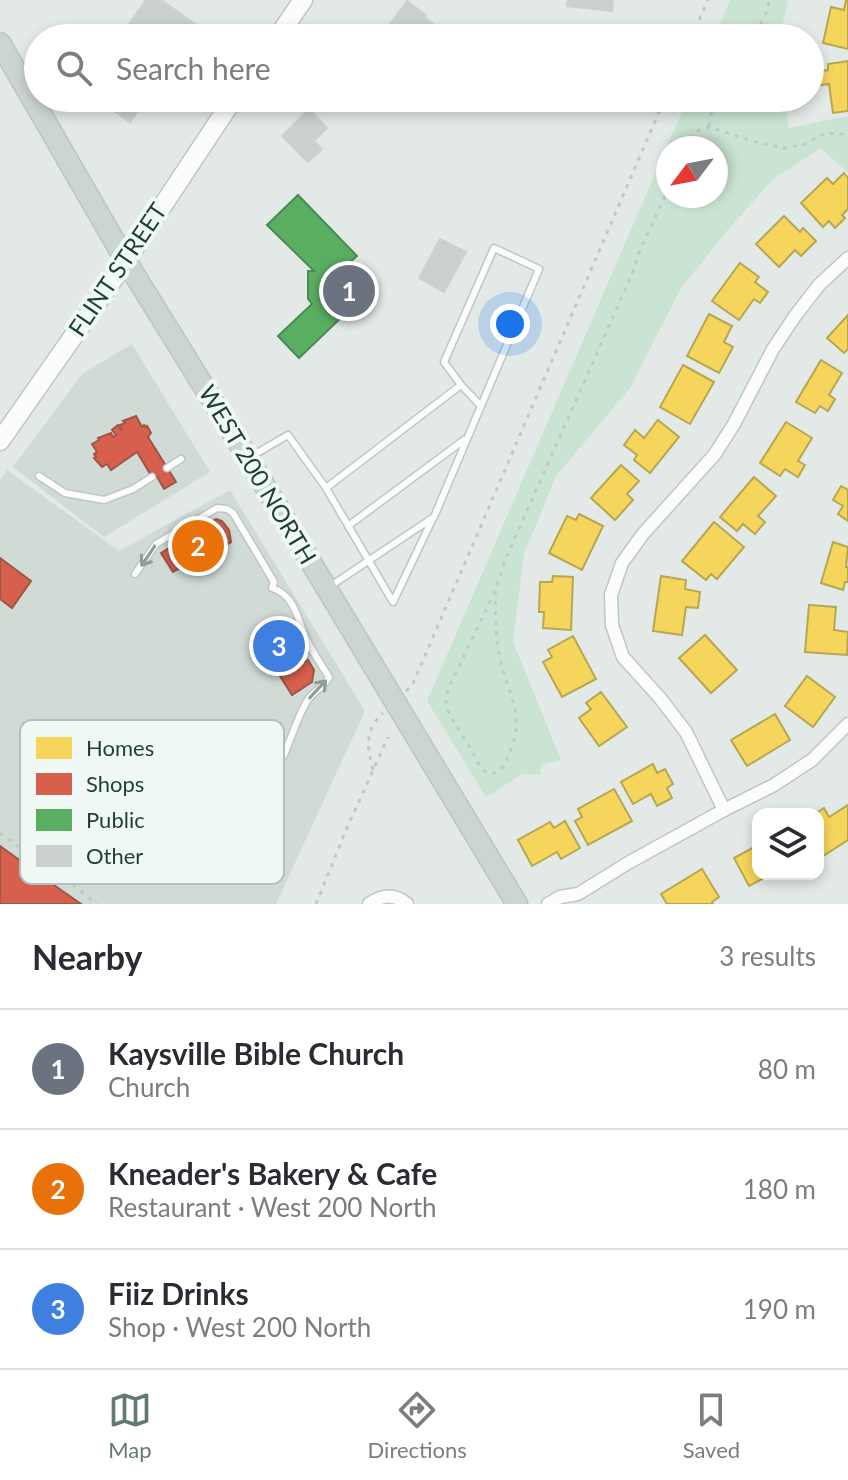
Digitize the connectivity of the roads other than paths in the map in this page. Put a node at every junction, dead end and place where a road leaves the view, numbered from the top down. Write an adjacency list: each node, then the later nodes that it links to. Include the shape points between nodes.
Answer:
1 (303, 0): 2 (main road)
2 (287, 24)
3 (0, 43): 4 (main road, WEST 200 NORTH)
4 (24, 85)
5 (40, 112): 8 (main road, WEST 200 NORTH)
6 (225, 112): 8 (main road, FLINT STREET)
7 (848, 258): 26 (street, via 795,316 715,454 643,534 622,563 611,595 612,625 623,657 686,732)
8 (126, 261): 12 (main road, FLINT STREET); 13 (main road, WEST 200 NORTH)
9 (461, 385): 10 (lane); 10 (lane, via 444,362 494,248 539,269); 18 (lane)
10 (481, 406): 11 (lane)
11 (467, 438): 19 (lane); 20 (lane)
12 (0, 441)
13 (248, 458): 18 (lane, via 288,435); 23 (main road, WEST 200 NORTH)
14 (181, 459): 15 (lane)
15 (167, 468)
16 (39, 476): 17 (lane, via 65,493 104,500)
17 (152, 477)
18 (326, 488): 20 (lane)
19 (434, 517): 21 (lane); 21 (lane, via 393,602)
20 (348, 526): 21 (lane)
21 (369, 561): 23 (lane)
22 (135, 574): 25 (lane, one-way to 22, via 308,700 329,677 305,638 296,610 283,591 272,588 274,582 233,513 217,508 156,544)
23 (326, 589): 30 (main road, WEST 200 NORTH)
24 (848, 724): 26 (street, via 812,760)
25 (284, 755)
26 (724, 810): 27 (street, via 628,863)
27 (577, 899): 31 (street, via 560,897)
28 (369, 904): 29 (street, via 384,896)
29 (407, 904)
30 (517, 904)
31 (548, 904)

